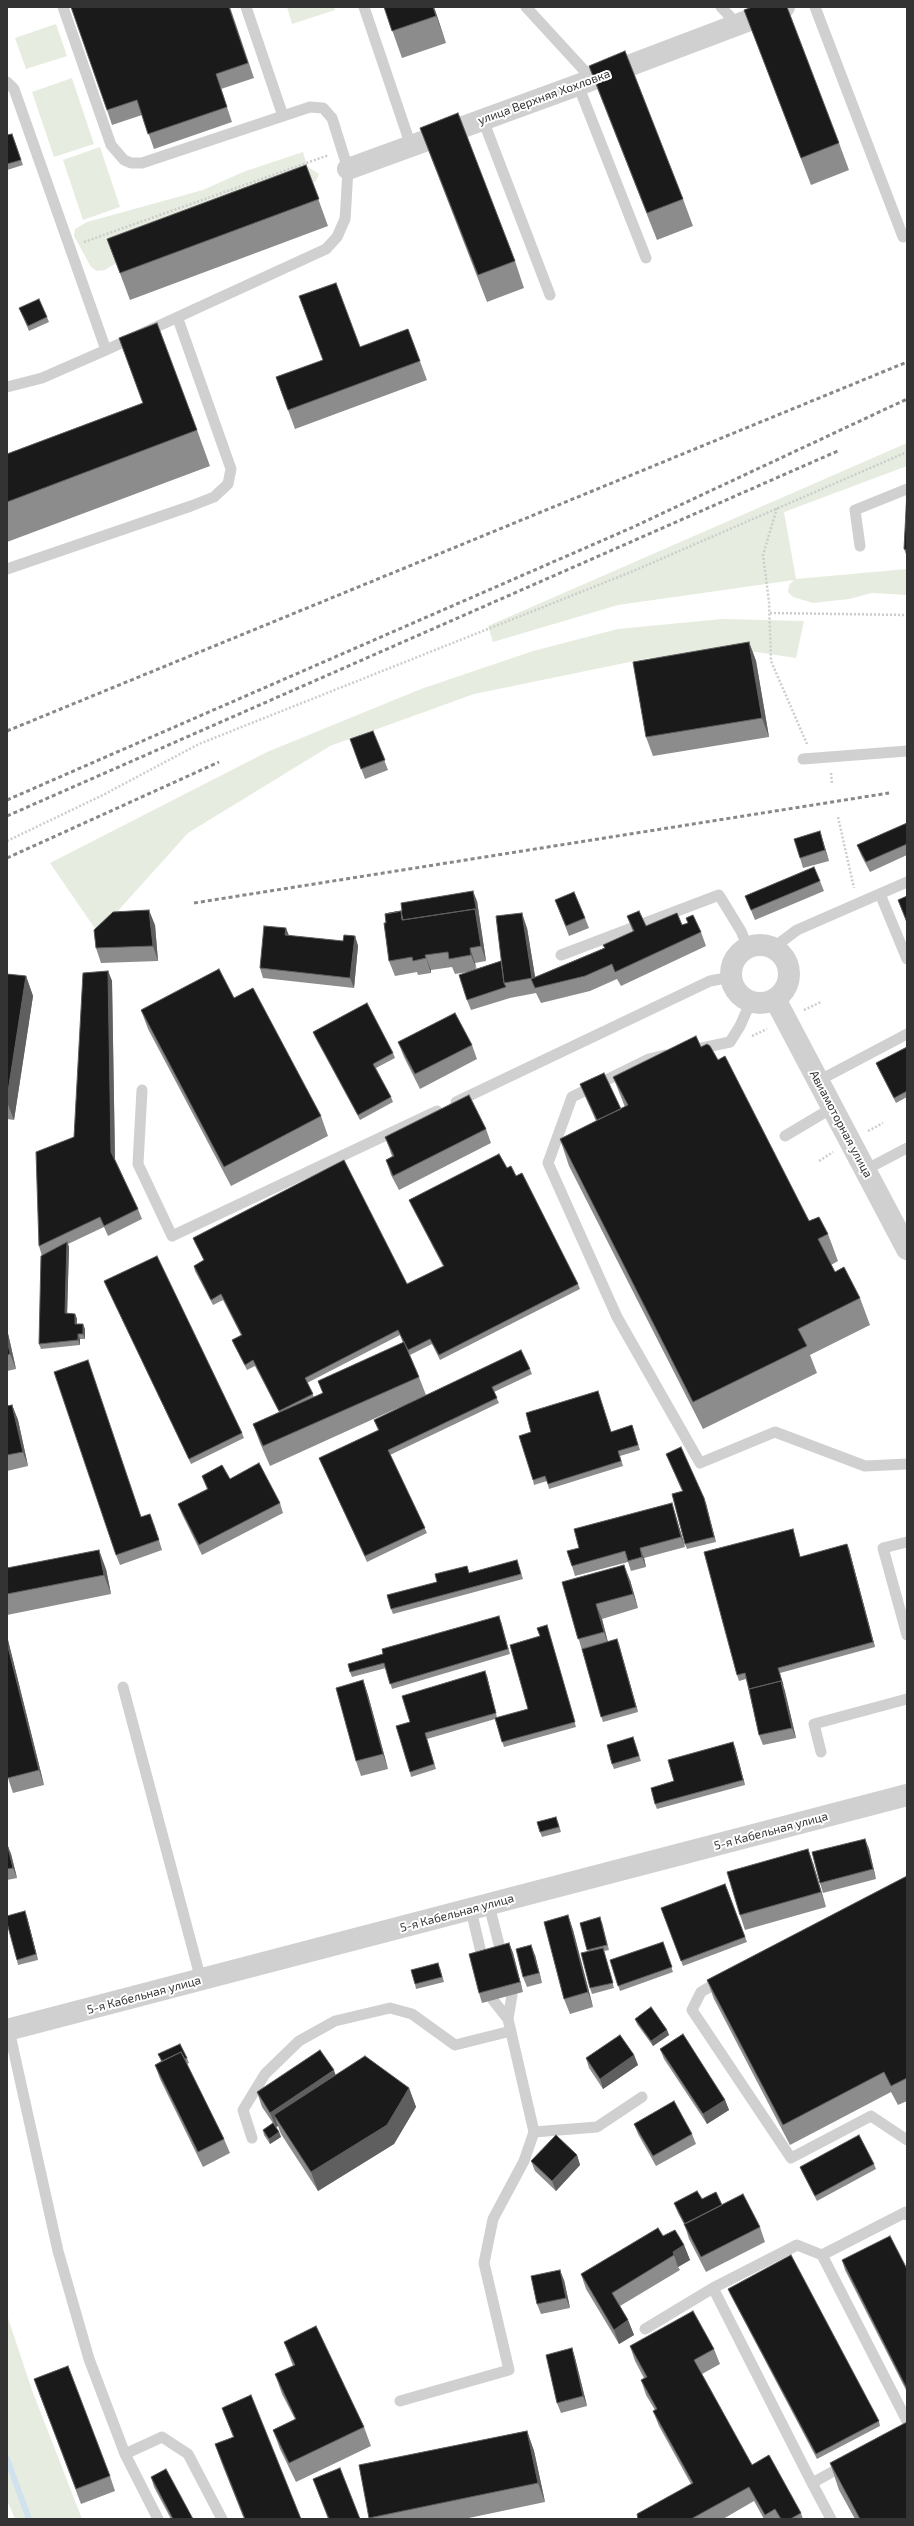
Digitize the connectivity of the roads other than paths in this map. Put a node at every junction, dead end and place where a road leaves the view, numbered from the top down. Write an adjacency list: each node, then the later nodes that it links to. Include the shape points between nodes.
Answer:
1 (63, 7): 11 (lane, via 111,145 116,153 131,163 142,164)
2 (246, 7): 11 (lane)
3 (364, 7): 13 (lane)
4 (526, 7): 10 (lane)
5 (721, 7): 8 (lane)
6 (784, 7): 8 (street, улица Верхняя Хохловка)
7 (815, 7): 15 (lane)
8 (738, 25): 10 (street, улица Верхняя Хохловка)
9 (7, 82): 19 (lane, via 14,89)
10 (585, 82): 12 (street, улица Верхняя Хохловка); 16 (lane)
11 (283, 116): 14 (lane, via 310,107 322,108 332,118)
12 (482, 120): 13 (street, улица Верхняя Хохловка); 17 (lane)
13 (411, 146): 14 (street, улица Верхняя Хохловка)
14 (348, 169): 18 (lane, via 345,219 337,237 326,249)
15 (903, 237)
16 (646, 258)
17 (550, 295)
18 (178, 319): 19 (lane); 23 (lane, via 231,469 228,484 214,497 191,506)
19 (106, 350): 20 (lane, via 42,378)
20 (7, 387)
21 (907, 489): 22 (lane, via 855,510)
22 (860, 546)
23 (7, 569)
24 (907, 751): 25 (lane)
25 (808, 759)
26 (907, 882): 27 (lane)
27 (880, 894): 29 (lane, via 797,930); 31 (lane)
28 (748, 948): 29 (street, via 761,945); 30 (lane, via 741,931 719,895); 32 (street, via 734,963)
29 (774, 948): 33 (street, via 786,960 789,978 782,993)
30 (561, 955)
31 (907, 959)
32 (732, 977): 34 (street, via 738,992); 37 (lane, via 710,981 172,1236 138,1164)
33 (775, 999): 34 (street, via 759,1003); 36 (street, Авиамоторная улица)
34 (751, 1001): 43 (lane, via 730,1042 649,1058 572,1097 548,1163 617,1317 700,1463 775,1432 865,1466)
35 (907, 1034): 36 (lane)
36 (818, 1081): 38 (street, Авиамоторная улица)
37 (142, 1090)
38 (832, 1108): 39 (lane); 41 (street, Авиамоторная улица)
39 (785, 1136)
40 (907, 1148): 41 (lane)
41 (865, 1170): 42 (street, Авиамоторная улица)
42 (905, 1240)
43 (907, 1464)
44 (907, 1542): 45 (lane, via 883,1548)
45 (907, 1635)
46 (123, 1687): 54 (lane)
47 (907, 1699): 48 (lane, via 814,1724)
48 (822, 1752)
49 (907, 1795): 50 (street, 5-я Кабельная улица)
50 (480, 1908): 51 (lane); 52 (lane); 54 (street, 5-я Кабельная улица)
51 (502, 1956)
52 (483, 1961)
53 (735, 1974): 63 (lane, via 701,1992 692,2010 791,2158 871,2116)
54 (201, 1980): 58 (street, 5-я Кабельная улица)
55 (512, 1995): 57 (lane)
56 (493, 2000): 57 (lane)
57 (508, 2019): 59 (lane)
58 (8, 2030): 70 (lane, via 58,2252 89,2359)
59 (511, 2031): 61 (lane); 62 (lane, via 455,2045 412,2014 390,2008 335,2021 299,2041 265,2074 243,2110)
60 (642, 2097): 61 (lane, via 597,2126)
61 (534, 2132): 68 (lane, via 524,2161 493,2219 484,2263 509,2370)
62 (252, 2138)
63 (907, 2140)
64 (907, 2215): 65 (lane, via 906,2212)
65 (822, 2255): 66 (lane, via 797,2245); 69 (lane)
66 (713, 2288): 67 (lane); 72 (lane)
67 (645, 2329)
68 (400, 2401)
69 (907, 2421)
70 (125, 2454): 73 (lane); 74 (lane, via 162,2436 188,2454)
71 (853, 2461): 72 (lane)
72 (812, 2483): 75 (lane)
73 (158, 2519)
74 (222, 2519)
75 (832, 2519)

